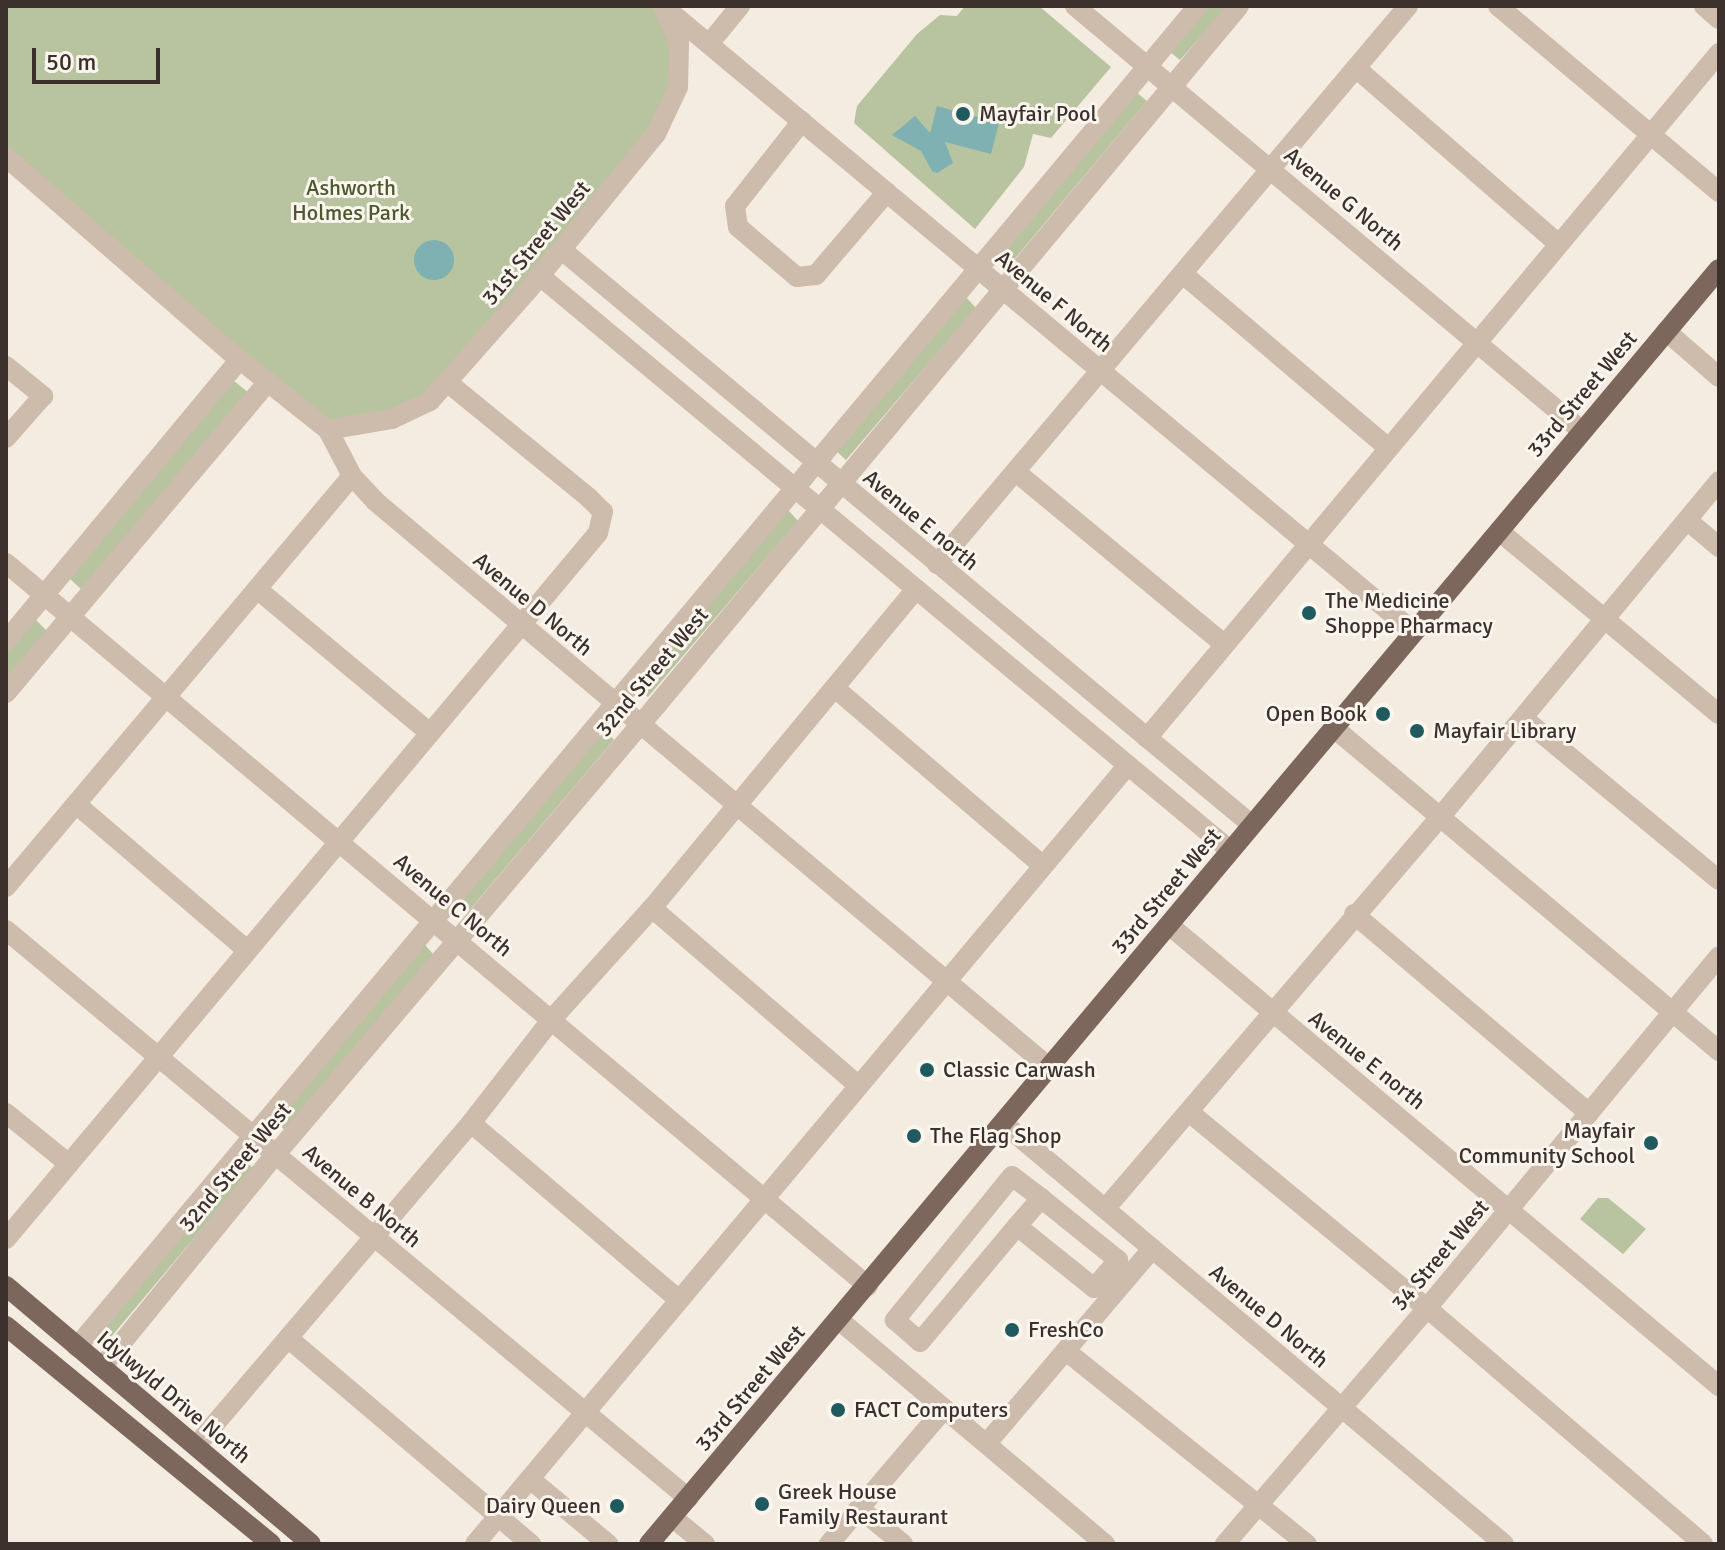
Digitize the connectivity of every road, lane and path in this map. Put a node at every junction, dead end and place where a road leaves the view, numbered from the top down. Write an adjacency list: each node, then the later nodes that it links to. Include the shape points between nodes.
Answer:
1 (664, 6): 10 (street, Avenue F North); 22 (street, 31st Street West, via 679,43 672,105 656,134)
2 (740, 6): 10 (street)
3 (1075, 6): 12 (street, Avenue G North)
4 (1198, 6): 12 (street, 32nd Street West)
5 (1239, 6): 14 (street, 32nd Street West)
6 (1408, 6): 13 (street)
7 (1498, 6): 16 (street)
8 (1704, 6): 9 (street)
9 (1719, 19)
10 (709, 44): 15 (street, Avenue F North)
11 (1719, 53): 16 (street)
12 (1147, 67): 14 (street, Avenue G North); 23 (street, 32nd Street West)
13 (1356, 68): 18 (street); 21 (street)
14 (1170, 87): 18 (street, Avenue G North); 27 (street, 32nd Street West)
15 (802, 121): 19 (street, Avenue F North); 19 (street, via 735,206 738,227 797,277 816,275)
16 (1650, 134): 20 (street); 21 (street)
17 (10, 169): 30 (street, Avenue D North)
18 (1271, 169): 25 (street); 29 (street, Avenue G North)
19 (887, 192): 23 (street, Avenue F North)
20 (1719, 192)
21 (1557, 243): 29 (street)
22 (562, 250): 26 (street, 31st Street West); 40 (street, Avenue E north)
23 (981, 269): 27 (street, Avenue F North); 40 (street, 32nd Street West)
24 (1719, 269): 28 (main road, 33rd Street West)
25 (1183, 274): 32 (street); 39 (street)
26 (540, 276): 35 (street, 31st Street West); 45 (street)
27 (1003, 288): 32 (street, Avenue F North); 44 (street, 32nd Street West)
28 (1666, 331): 33 (street); 37 (main road, 33rd Street West)
29 (1478, 342): 37 (street, Avenue G North); 39 (street)
30 (239, 360): 34 (street, Avenue D North); 55 (street)
31 (6, 366): 38 (street, via 43,396)
32 (1099, 370): 41 (street); 49 (street, Avenue F North)
33 (1719, 377)
34 (268, 382): 36 (street, Avenue D North); 56 (street)
35 (448, 383): 36 (street, 31st Street West, via 430,401 392,419); 58 (street, via 603,512 598,533)
36 (328, 430): 42 (street, Avenue D North)
37 (1582, 431): 48 (main road, 33rd Street West)
38 (6, 438)
39 (1388, 448): 49 (street)
40 (816, 464): 44 (street, Avenue E north); 45 (street, 32nd Street West)
41 (1016, 472): 52 (street); 61 (street)
42 (352, 476): 53 (street); 58 (street, Avenue D North)
43 (1719, 481): 47 (street)
44 (839, 483): 46 (street, 32nd Street West); 52 (street, Avenue E north)
45 (797, 489): 46 (street); 65 (street, 32nd Street West)
46 (819, 508): 54 (street); 68 (street, 32nd Street West)
47 (1687, 520): 50 (street); 57 (street)
48 (1499, 531): 57 (street); 59 (main road, 33rd Street West)
49 (1307, 546): 59 (street, Avenue F North); 61 (street)
50 (1719, 547)
51 (6, 563): 55 (street, Avenue C North)
52 (937, 564): 71 (street, Avenue E north)
53 (257, 589): 64 (street); 70 (street)
54 (916, 589): 62 (street); 72 (street)
55 (45, 594): 56 (street, Avenue C North); 60 (street)
56 (71, 615): 63 (street); 64 (street, Avenue C North)
57 (1603, 619): 66 (street); 67 (street)
58 (522, 626): 65 (street, Avenue D North); 70 (street)
59 (1414, 632): 69 (main road, 33rd Street West)
60 (6, 641)
61 (1225, 645): 71 (street)
62 (836, 689): 74 (street); 79 (street)
63 (6, 693)
64 (164, 696): 73 (street); 77 (street, Avenue C North)
65 (616, 705): 68 (street, Avenue D North); 84 (street, 32nd Street West)
66 (1719, 714)
67 (1523, 718): 75 (street); 80 (street)
68 (640, 724): 74 (street, Avenue D North); 87 (street, 32nd Street West)
69 (1334, 728): 75 (street); 76 (main road, 33rd Street West)
70 (430, 733): 77 (street)
71 (1147, 738): 76 (street, Avenue E north)
72 (1128, 765): 78 (street); 79 (street)
73 (76, 804): 81 (street); 88 (street)
74 (736, 806): 82 (street); 90 (street, Avenue D North)
75 (1441, 816): 83 (street); 91 (street)
76 (1252, 825): 78 (main road, 33rd Street West)
77 (338, 840): 84 (street, Avenue C North); 88 (street)
78 (1230, 850): 85 (main road, 33rd Street West)
79 (1043, 866): 90 (street)
80 (1719, 880)
81 (6, 887)
82 (652, 908): 93 (street); 97 (street)
83 (1354, 914): 92 (street); 100 (street)
84 (433, 919): 87 (street, Avenue C North); 103 (street, 32nd Street West)
85 (1169, 925): 92 (street, Avenue E north); 96 (main road, 33rd Street West)
86 (6, 930): 95 (street, Avenue B North)
87 (458, 939): 93 (street, Avenue C North); 104 (street, 32nd Street West)
88 (247, 950): 95 (street)
89 (1719, 956): 91 (street, 34 Street West)
90 (946, 982): 96 (street, Avenue D North); 97 (street)
91 (1673, 1012): 94 (street); 100 (street, 34 Street West)
92 (1272, 1014): 98 (street); 110 (street, Avenue E north)
93 (552, 1019): 101 (street); 107 (street, Avenue C North)
94 (1719, 1051)
95 (159, 1058): 103 (street, Avenue B North); 105 (street)
96 (1050, 1068): 102 (main road, 33rd Street West)
97 (859, 1086): 107 (street)
98 (1189, 1112): 109 (street); 119 (street)
99 (6, 1113): 105 (street)
100 (1589, 1113): 110 (street, 34 Street West)
101 (471, 1123): 112 (street); 118 (street)
102 (1004, 1124): 106 (street, Avenue D North); 117 (main road, 33rd Street West)
103 (253, 1135): 104 (street, Avenue B North); 124 (street, 32nd Street West)
104 (276, 1154): 112 (street, Avenue B North); 127 (street, 32nd Street West)
105 (69, 1164): 113 (street)
106 (1077, 1186): 108 (street); 109 (street, Avenue D North)
107 (762, 1199): 117 (street, Avenue C North); 118 (street)
108 (1048, 1204): 111 (street); 115 (street); 122 (street, via 1012,1176)
109 (1105, 1209): 114 (street, Avenue D North)
110 (1509, 1210): 119 (street, 34 Street West); 128 (street, Avenue E north)
111 (1017, 1226): 115 (street, via 1094,1288); 122 (street)
112 (373, 1237): 123 (street); 131 (street, Avenue B North)
113 (6, 1239)
114 (1145, 1243): 115 (street); 125 (street); 129 (street, Avenue D North)
115 (1118, 1260)
116 (6, 1286): 124 (main road, Idylwyld Drive North)
117 (868, 1286): 120 (main road, 33rd Street West)
118 (679, 1300): 131 (street)
119 (1427, 1308): 129 (street, 34 Street West); 153 (street)
120 (839, 1320): 126 (street); 135 (main road, 33rd Street West)
121 (6, 1326): 140 (main road)
122 (908, 1331): 126 (street)
123 (288, 1338): 133 (street); 138 (street)
124 (77, 1347): 127 (main road, Idylwyld Drive North)
125 (1066, 1351): 132 (street); 136 (street)
126 (886, 1360): 130 (street)
127 (102, 1367): 133 (main road, Idylwyld Drive North)
128 (1719, 1386)
129 (1341, 1408): 136 (street, 34 Street West); 152 (street, Avenue D North)
130 (944, 1409): 132 (street); 137 (street)
131 (586, 1413): 134 (street); 135 (street, Avenue B North)
132 (987, 1443): 149 (street)
133 (196, 1446): 141 (main road, Idylwyld Drive North)
134 (530, 1479): 138 (street); 144 (street)
135 (688, 1498): 139 (main road, 33rd Street West)
136 (1259, 1503): 150 (street, 34 Street West); 151 (street)
137 (859, 1508): 147 (street); 148 (street)
138 (498, 1517): 142 (street); 143 (street)
139 (672, 1517): 145 (main road, 33rd Street West); 146 (street)
140 (271, 1544)
141 (311, 1544)
142 (475, 1544)
143 (531, 1544)
144 (608, 1544)
145 (649, 1544)
146 (705, 1544)
147 (829, 1544)
148 (903, 1544)
149 (1105, 1544)
150 (1225, 1544)
151 (1307, 1544)
152 (1504, 1544)
153 (1703, 1544)

